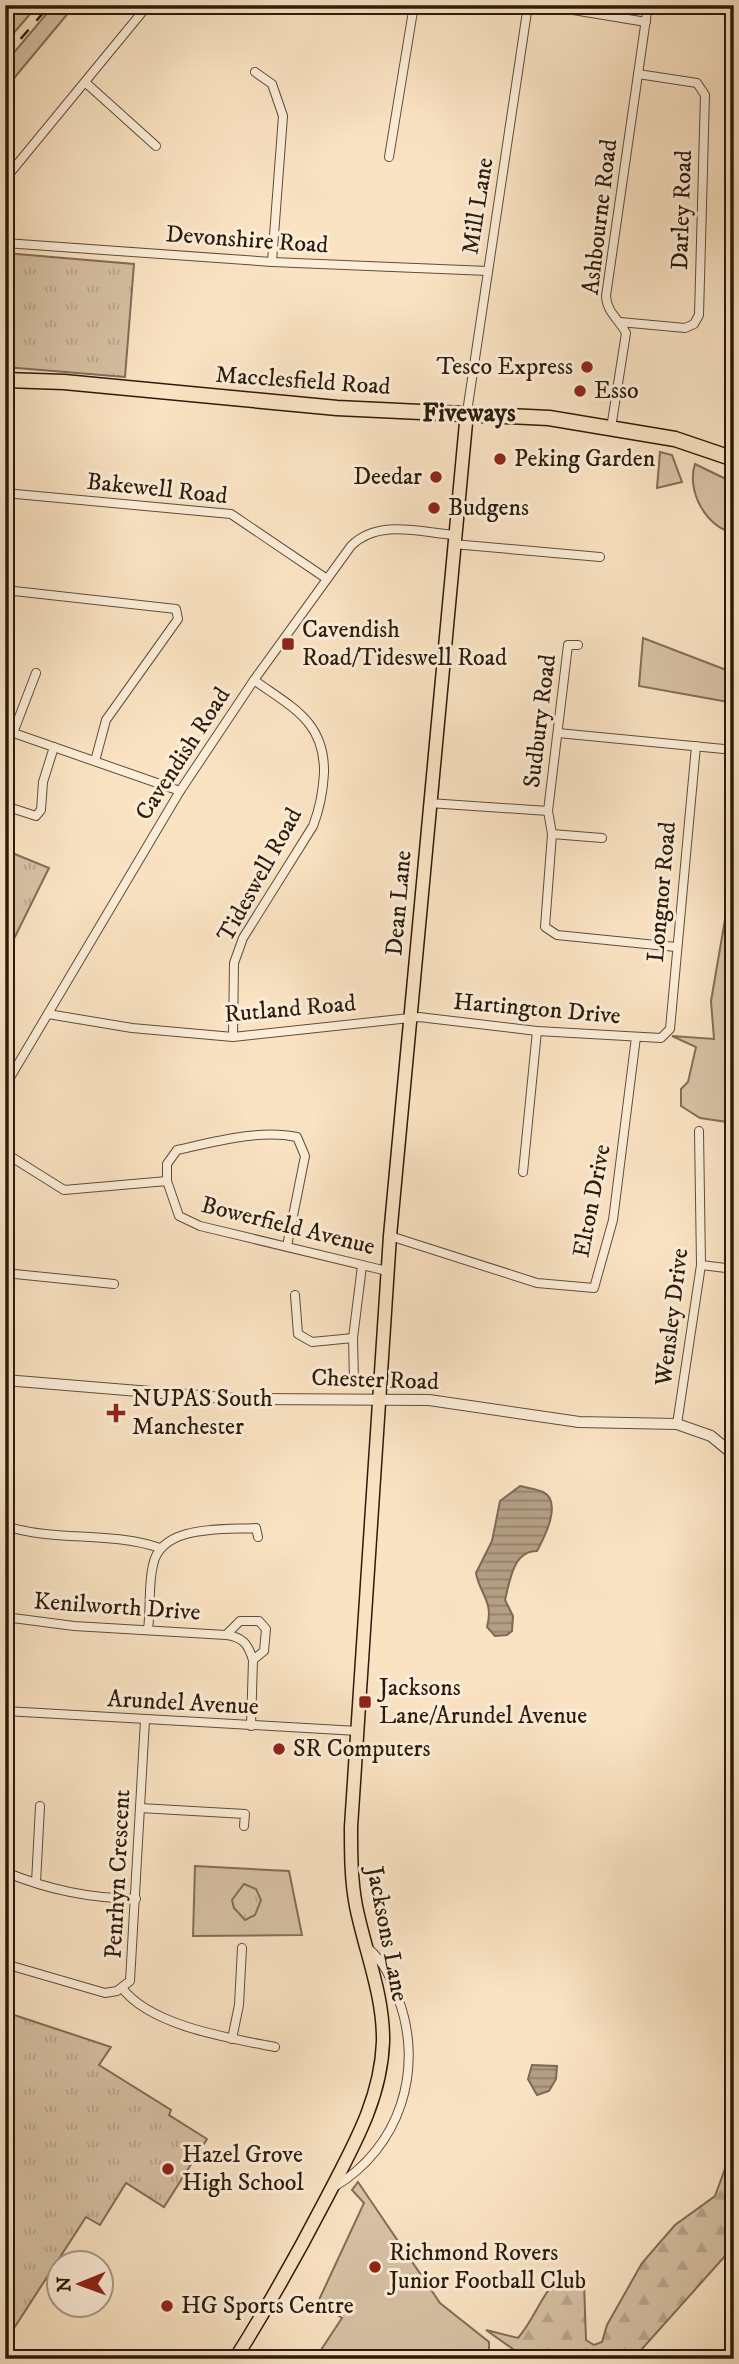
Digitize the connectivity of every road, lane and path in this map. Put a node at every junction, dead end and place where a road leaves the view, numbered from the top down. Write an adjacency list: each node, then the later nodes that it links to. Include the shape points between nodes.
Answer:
1 (148, 5): 10 (street)
2 (414, 5): 12 (street)
3 (507, 5): 6 (street)
4 (543, 5): 7 (street)
5 (648, 5): 7 (street, Ashbourne Road)
6 (528, 7): 16 (street, Mill Lane)
7 (646, 22): 9 (street, Ashbourne Road)
8 (255, 72): 15 (street, via 272,84 283,116)
9 (639, 74): 17 (street, Ashbourne Road, via 606,296 607,308); 17 (street, Darley Road, via 697,83 705,95 699,315 685,328)
10 (86, 83): 11 (street); 13 (street)
11 (156, 146)
12 (389, 157)
13 (5, 178)
14 (5, 243): 15 (street, Devonshire Road)
15 (272, 262): 16 (street, Devonshire Road)
16 (488, 271): 19 (street, Mill Lane)
17 (620, 321): 20 (street, Ashbourne Road, via 626,333)
18 (5, 380): 19 (highway, Macclesfield Road, via 337,408)
19 (467, 412): 20 (highway, Macclesfield Road); 23 (main road, Dean Lane)
20 (611, 428): 21 (highway, Macclesfield Road)
21 (731, 453)
22 (5, 493): 25 (street, Bakewell Road, via 231,513)
23 (453, 540): 24 (street); 25 (street, Cavendish Road, via 390,529 371,531 351,546); 37 (main road, Dean Lane)
24 (600, 557)
25 (327, 579): 29 (street, Cavendish Road)
26 (5, 590): 35 (street, via 176,608 178,619 106,720)
27 (578, 645): 31 (street, Sudbury Road, via 568,645)
28 (36, 673): 30 (street)
29 (254, 680): 36 (street, Cavendish Road); 46 (street, Tideswell Road, via 311,724 322,745 323,779 313,826 243,938 234,963)
30 (9, 731): 33 (street)
31 (558, 733): 32 (street); 39 (street, Sudbury Road)
32 (696, 746): 34 (street); 42 (street, Longnor Road)
33 (54, 747): 35 (street); 38 (street, via 43,782 41,810 36,816)
34 (734, 750)
35 (95, 761): 36 (street)
36 (180, 791): 43 (street, Cavendish Road)
37 (429, 803): 39 (street); 44 (main road, Dean Lane)
38 (5, 806)
39 (548, 811): 40 (street, Sudbury Road)
40 (552, 834): 41 (street); 42 (street, Sudbury Road, via 545,927 556,934)
41 (602, 838)
42 (676, 947): 48 (street, Longnor Road, via 670,1029)
43 (48, 1014): 46 (street, Rutland Road, via 132,1028); 49 (street, Cavendish Road)
44 (410, 1017): 45 (street, Hartington Drive); 46 (street, Rutland Road); 54 (main road, Dean Lane)
45 (537, 1031): 47 (street, Hartington Drive); 52 (street)
46 (233, 1037)
47 (636, 1037): 48 (street, Hartington Drive); 54 (street, Elton Drive, via 613,1220 594,1288 537,1283)
48 (661, 1038)
49 (5, 1086)
50 (699, 1131): 56 (street, Wensley Drive)
51 (5, 1153): 53 (street, via 64,1190)
52 (523, 1172)
53 (167, 1181): 55 (street, Bowerfield Avenue, via 179,1216 200,1226); 55 (street, via 167,1164 177,1150 280,1133 297,1137 305,1156)
54 (390, 1237): 59 (main road, Dean Lane)
55 (287, 1246): 57 (street, Bowerfield Avenue)
56 (701, 1265): 58 (street); 67 (street, Wensley Drive)
57 (362, 1266): 59 (street, Bowerfield Avenue); 63 (street)
58 (734, 1269)
59 (387, 1271): 66 (main road, Dean Lane)
60 (5, 1273): 61 (street)
61 (114, 1284)
62 (295, 1295): 63 (street, via 298,1334 312,1342)
63 (353, 1338): 65 (street)
64 (5, 1380): 66 (street, Chester Road, via 236,1399)
65 (354, 1380)
66 (378, 1399): 67 (street, Chester Road, via 429,1400 579,1422); 79 (main road, Jacksons Lane)
67 (677, 1424): 68 (street, Chester Road, via 712,1436)
68 (734, 1455)
69 (257, 1518): 71 (street, via 257,1532 182,1535)
70 (5, 1526): 71 (street, via 67,1538 133,1539)
71 (160, 1548): 73 (street, via 151,1577)
72 (5, 1616): 73 (street, Kenilworth Drive, via 74,1626)
73 (148, 1629): 74 (street, Kenilworth Drive)
74 (226, 1634): 75 (street, Kenilworth Drive, via 239,1636); 75 (street, Kenilworth Drive, via 240,1621 264,1624 264,1651)
75 (253, 1660): 78 (street, Kenilworth Drive)
76 (5, 1711): 77 (street, Arundel Avenue)
77 (145, 1720): 78 (street, Arundel Avenue); 81 (street, Penrhyn Crescent)
78 (251, 1726): 79 (street, Arundel Avenue)
79 (358, 1731): 86 (main road, Jacksons Lane, via 351,1869)
80 (40, 1806): 84 (street)
81 (140, 1808): 82 (street, via 245,1814); 85 (street, Penrhyn Crescent)
82 (244, 1826)
83 (5, 1872): 84 (street)
84 (36, 1883): 85 (street, via 86,1897)
85 (136, 1899): 89 (street, Penrhyn Crescent, via 132,1975)
86 (366, 1946): 92 (main road, Jacksons Lane, via 381,2012 381,2068 362,2129); 92 (street, via 380,1959 401,2004 409,2071 389,2131 370,2160)
87 (242, 1948): 90 (street)
88 (5, 1964): 89 (street, Penrhyn Crescent, via 92,1991)
89 (122, 1988): 90 (street, via 134,2004)
90 (232, 2039): 91 (street)
91 (275, 2048)
92 (331, 2188): 93 (main road, Jacksons Lane)
93 (235, 2359)

